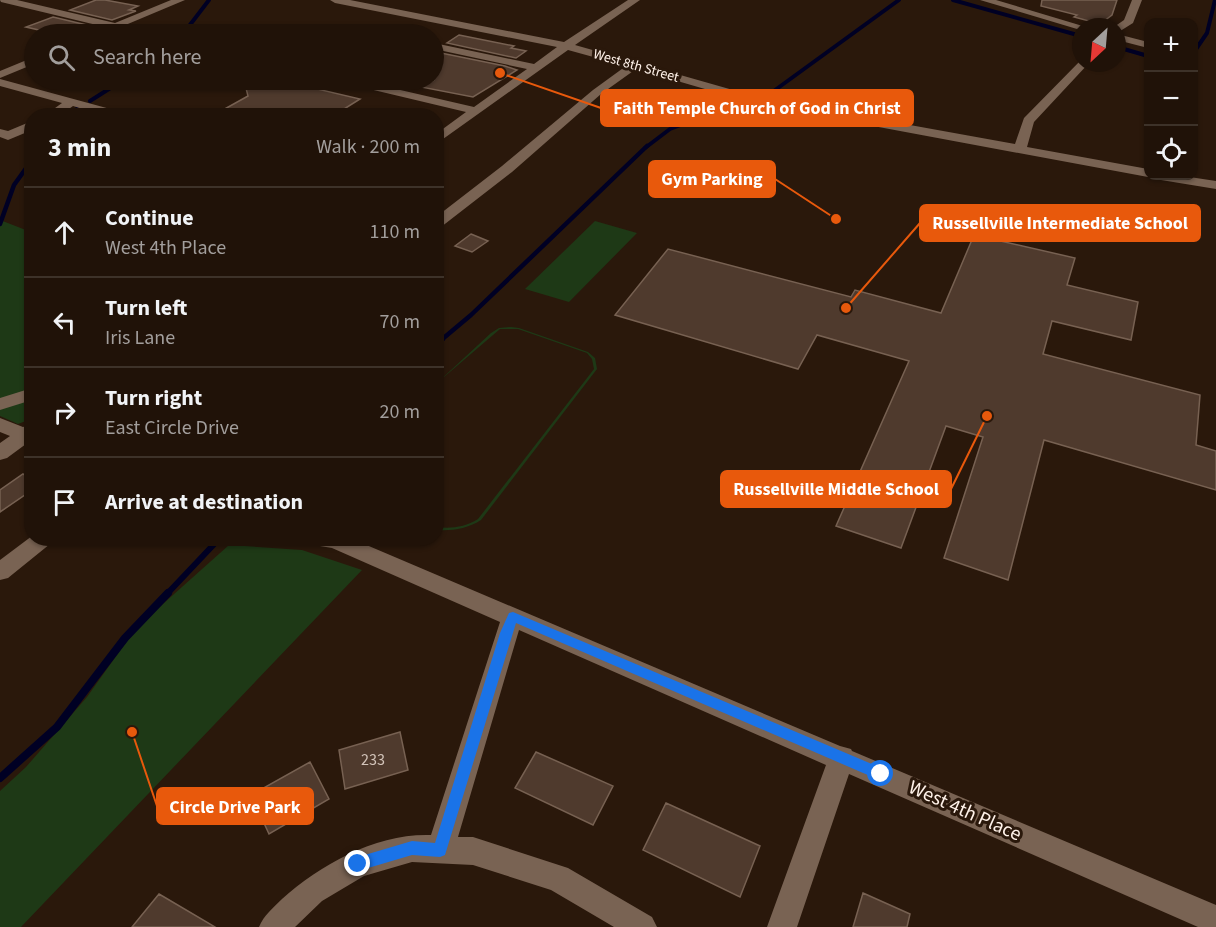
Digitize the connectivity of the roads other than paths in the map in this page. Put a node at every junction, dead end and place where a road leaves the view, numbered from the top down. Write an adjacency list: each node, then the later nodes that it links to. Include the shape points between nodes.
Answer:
1 (4, 0): 10 (street)
2 (180, 0): 11 (street)
3 (335, 0): 8 (street, West 8th Street)
4 (400, 0): 8 (street)
5 (635, 0): 15 (street)
6 (988, 0): 12 (street)
7 (1137, 0): 9 (street)
8 (382, 9): 15 (street, West 8th Street)
9 (1126, 23)
10 (103, 24)
11 (122, 24)
12 (1072, 24)
13 (1126, 39): 14 (street)
14 (1144, 44)
15 (566, 46): 18 (street, West 8th Street); 19 (street)
16 (444, 48): 19 (street)
17 (24, 64): 21 (street)
18 (635, 65): 33 (street, West 8th Street, via 760,101); 38 (street)
19 (537, 68): 29 (street)
20 (1074, 72): 33 (street, via 1028,121)
21 (0, 75)
22 (0, 82): 23 (street)
23 (24, 89)
24 (29, 90): 26 (street)
25 (387, 90): 29 (street)
26 (72, 102): 27 (street); 28 (street)
27 (63, 108)
28 (93, 108)
29 (476, 111): 32 (street)
30 (24, 129): 31 (street, via 8,136)
31 (0, 134)
32 (444, 134)
33 (1020, 149): 34 (street, West 8th Street)
34 (1144, 172)
35 (1189, 180): 36 (street)
36 (1216, 185)
37 (444, 204): 38 (street)
38 (457, 208): 39 (street)
39 (444, 218)
40 (24, 396): 41 (street)
41 (0, 404)
42 (0, 424): 43 (street)
43 (24, 433)
44 (24, 438): 45 (street)
45 (0, 453)
46 (33, 546): 48 (street)
47 (347, 546): 49 (street, West 4th Place)
48 (0, 572)
49 (513, 616): 50 (street, West 4th Place); 51 (street)
50 (842, 757): 52 (street, West 4th Place); 55 (street)
51 (440, 850): 53 (street, via 412,848 358,864 312,891); 54 (street, via 473,851 558,878)
52 (1216, 920)
53 (274, 927)
54 (642, 927)
55 (782, 927)

